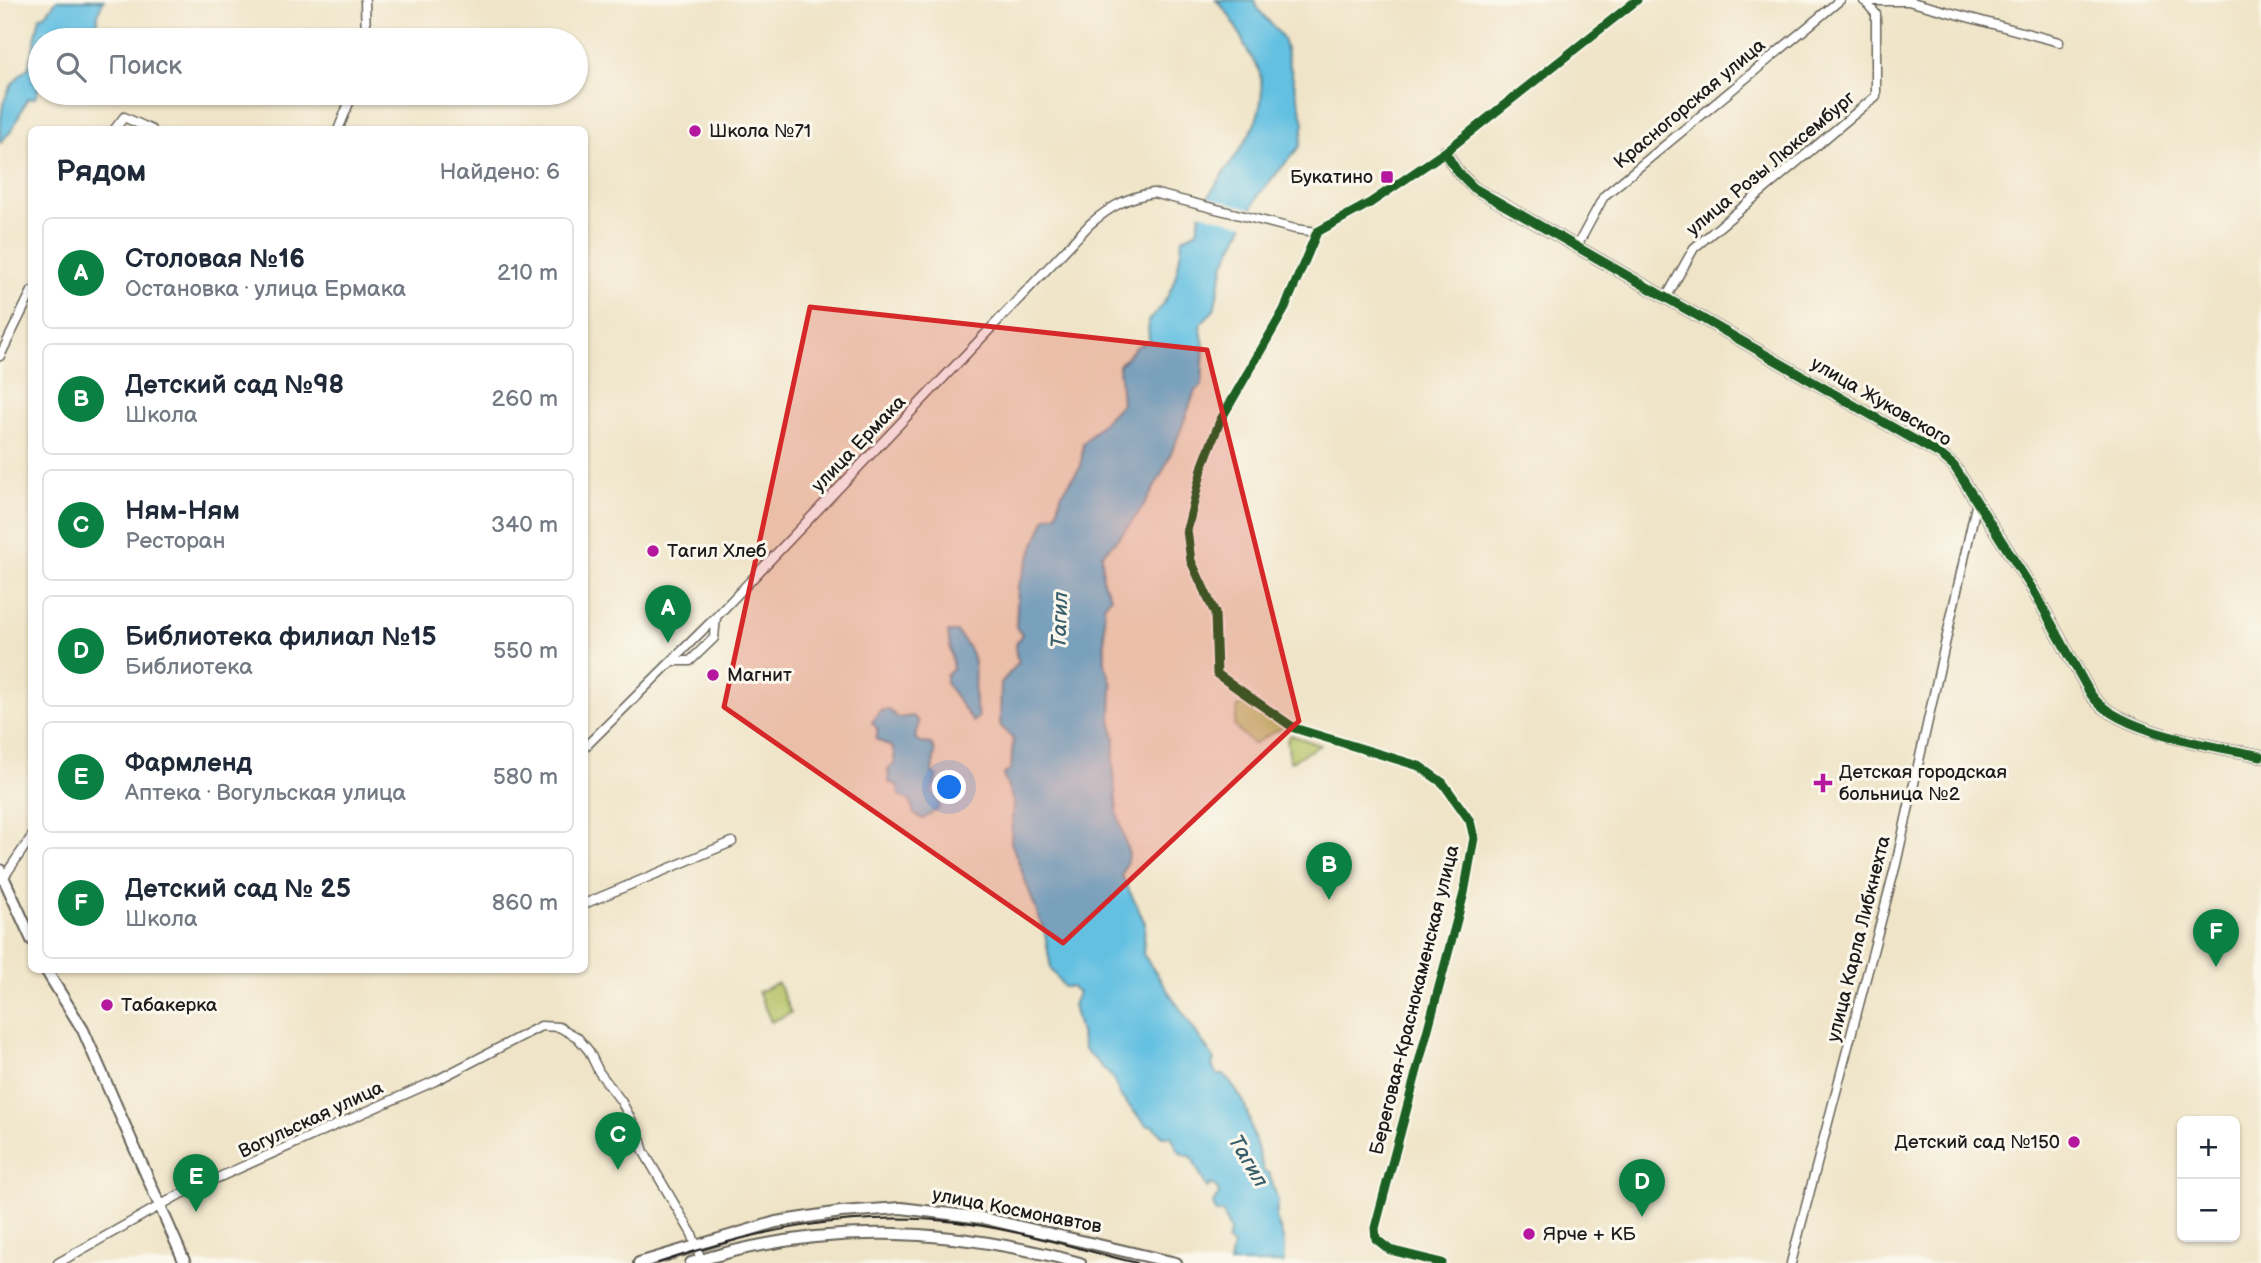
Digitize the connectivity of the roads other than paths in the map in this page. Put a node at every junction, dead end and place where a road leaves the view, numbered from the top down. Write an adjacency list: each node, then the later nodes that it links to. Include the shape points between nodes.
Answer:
1 (365, 0): 5 (street)
2 (1637, 0): 11 (street)
3 (1840, 0): 13 (street, Красногорская улица, via 1604,196)
4 (1864, 0): 6 (street, via 1908,1); 14 (street, улица Розы Люксембург, via 1876,14 1876,96 1694,248)
5 (366, 28)
6 (2059, 42)
7 (348, 105): 10 (street)
8 (116, 126): 9 (street, via 120,119)
9 (145, 126)
10 (340, 126)
11 (1445, 152): 12 (street); 13 (street, улица Жуковского, via 1474,188)
12 (1317, 232): 18 (street, улица Ермака, via 1153,193 1112,206); 36 (street, Береговая-Краснокаменская улица, via 1284,310 1220,421 1187,530 1191,561 1215,613 1217,674 1294,728 1419,766 1443,783 1471,821 1474,838 1464,893 1375,1228 1376,1239 1390,1250)
13 (1577, 246): 14 (street, улица Жуковского)
14 (1667, 296): 17 (street, улица Жуковского, via 1941,455)
15 (28, 299): 16 (street)
16 (0, 356)
17 (1977, 498): 21 (street, улица Жуковского, via 2098,706 2137,726); 37 (street, улица Карла Либкнехта, via 1896,864)
18 (716, 617): 19 (street, улица Ермака); 19 (street, via 714,638 690,661)
19 (672, 661): 20 (street, улица Ермака)
20 (588, 744)
21 (2261, 756)
22 (28, 841): 24 (street)
23 (732, 842): 25 (street)
24 (2, 873): 26 (street)
25 (588, 902)
26 (28, 931)
27 (48, 973): 28 (street, via 83,1030)
28 (159, 1205): 29 (street, Вогульская улица, via 435,1081 541,1026 559,1027 589,1051 598,1072 621,1101); 31 (street, Вогульская улица); 32 (street)
29 (696, 1244): 30 (street); 33 (street, улица Космонавтов); 35 (street, улица Космонавтов, via 776,1222 901,1208 982,1218)
30 (696, 1261): 34 (street, улица Космонавтов, via 780,1241 900,1232 982,1240)
31 (58, 1263)
32 (185, 1263)
33 (639, 1263)
34 (1080, 1263)
35 (1176, 1263)
36 (1442, 1263)
37 (1791, 1263)

